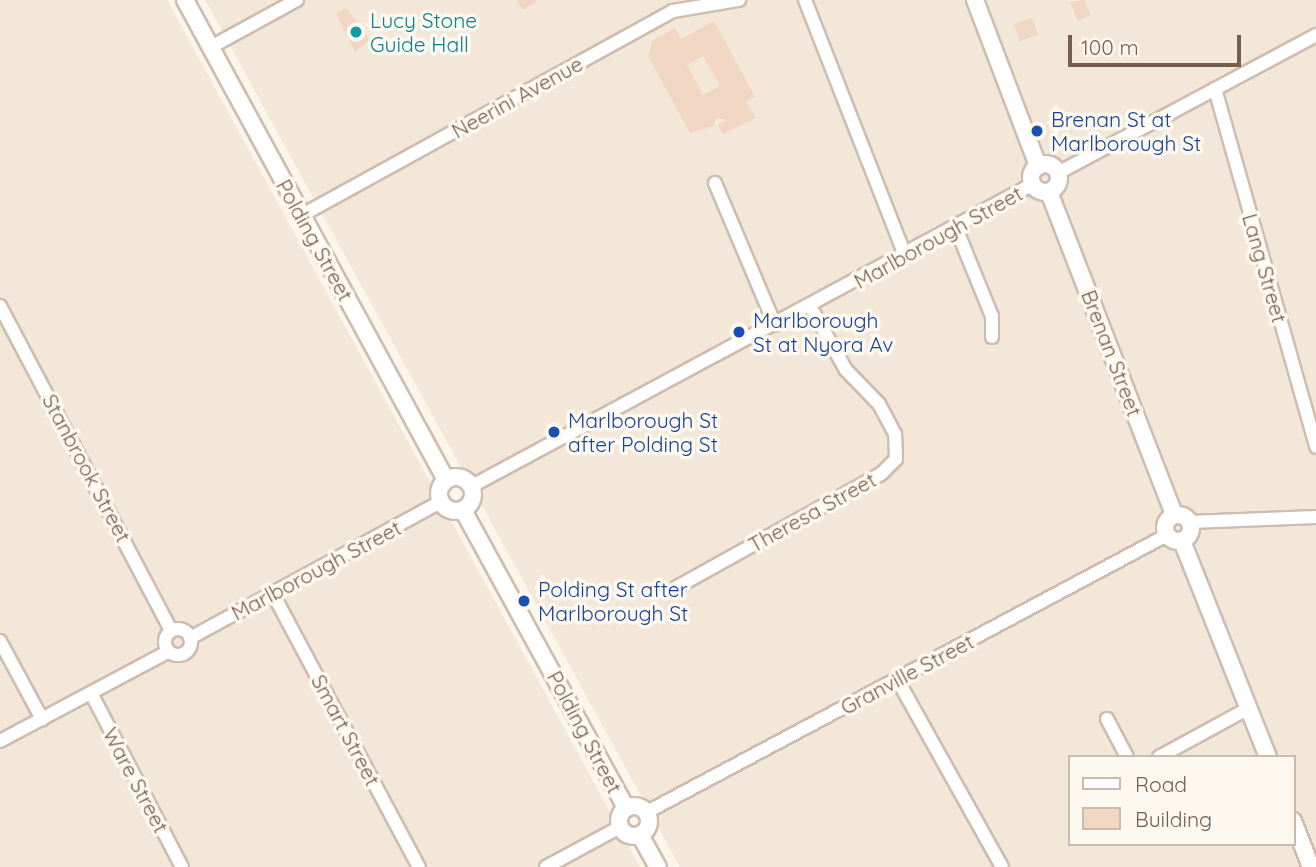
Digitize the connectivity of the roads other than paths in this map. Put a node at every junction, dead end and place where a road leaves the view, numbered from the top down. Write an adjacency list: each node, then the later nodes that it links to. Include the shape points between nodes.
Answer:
1 (185, 0): 7 (main road, Polding Street)
2 (297, 0): 7 (street)
3 (739, 0): 14 (street, Neerini Avenue, via 673,11)
4 (805, 0): 16 (street)
5 (975, 0): 9 (main road)
6 (1316, 35): 8 (street)
7 (211, 47): 14 (main road, Polding Street)
8 (1215, 89): 10 (street); 21 (street, Lang Street)
9 (1038, 166): 10 (main road); 12 (main road)
10 (1058, 173): 13 (main road)
11 (715, 183): 19 (street)
12 (1033, 184): 13 (main road); 15 (street, Marlborough Street)
13 (1049, 192): 26 (main road, Brenan Street)
14 (302, 215): 22 (main road, Polding Street)
15 (956, 228): 16 (street, Marlborough Street); 20 (street, via 992,316)
16 (905, 255): 18 (street, Marlborough Street)
17 (0, 306): 32 (street, Stanbrook Street)
18 (810, 306): 19 (street, Marlborough Street); 30 (street, Theresa Street, via 846,370 879,404 895,434 896,459 881,474)
19 (775, 325): 23 (street, Marlborough Street)
20 (992, 337)
21 (1316, 447)
22 (446, 480): 23 (main road, via 460,477); 24 (main road)
23 (472, 486): 25 (main road, via 473,500)
24 (441, 502): 25 (main road); 31 (street, Marlborough Street)
25 (463, 510): 45 (main road, Polding Street)
26 (1174, 515): 28 (main road); 29 (main road)
27 (1316, 517): 28 (street)
28 (1190, 522): 29 (main road)
29 (1175, 538): 36 (street, Granville Street); 38 (main road)
30 (677, 587)
31 (272, 592): 33 (street, Marlborough Street); 51 (street, Smart Street)
32 (171, 631): 33 (street); 35 (street, via 165,640)
33 (190, 638): 35 (street, Marlborough Street, via 185,653)
34 (0, 641): 39 (street)
35 (169, 651): 37 (street)
36 (897, 679): 46 (street, Granville Street); 54 (street)
37 (91, 693): 39 (street); 50 (street, Ware Street)
38 (1249, 708): 43 (street); 44 (main road)
39 (42, 719): 41 (street)
40 (1107, 719): 42 (street)
41 (0, 741)
42 (1126, 755)
43 (1163, 755)
44 (1267, 755)
45 (626, 808): 46 (main road); 48 (main road)
46 (647, 813): 49 (main road, via 649,825)
47 (1295, 826): 55 (main road)
48 (620, 827): 49 (main road); 52 (street)
49 (640, 835): 53 (main road)
50 (182, 867)
51 (419, 867)
52 (547, 867)
53 (658, 867)
54 (1002, 867)
55 (1311, 867)

